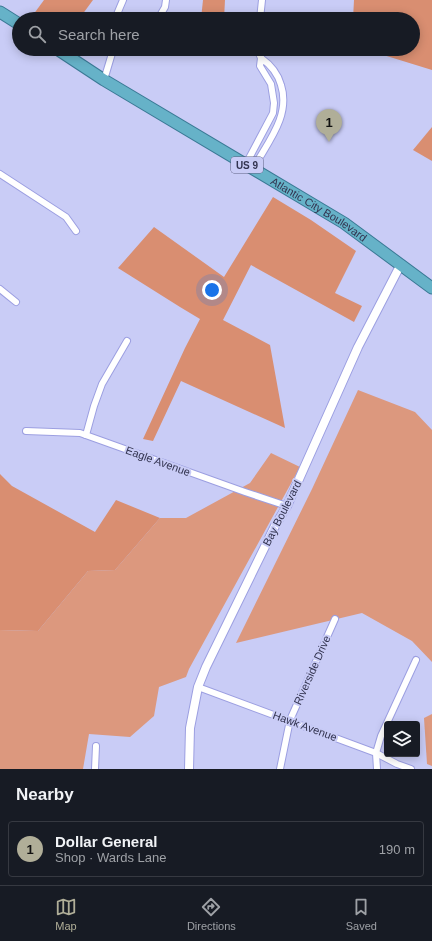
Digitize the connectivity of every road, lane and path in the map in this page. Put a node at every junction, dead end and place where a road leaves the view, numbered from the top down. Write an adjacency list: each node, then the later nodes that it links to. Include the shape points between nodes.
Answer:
1 (124, 0): 5 (street)
2 (166, 0): 6 (street)
3 (262, 0): 7 (street)
4 (0, 12): 8 (highway)
5 (118, 12)
6 (162, 12)
7 (261, 12)
8 (12, 20)
9 (68, 56): 12 (highway, Atlantic City Boulevard / US 9)
10 (112, 56): 12 (street)
11 (261, 58): 13 (street, via 260,66 271,84 273,113); 13 (street, via 270,64 279,79 284,105 281,118)
12 (104, 80): 13 (highway, Atlantic City Boulevard / US 9)
13 (249, 166): 16 (highway, Atlantic City Boulevard / US 9, via 344,223)
14 (0, 174): 15 (street, via 66,217)
15 (76, 231)
16 (402, 264): 18 (highway, Atlantic City Boulevard / US 9); 23 (street, Bay Boulevard, via 358,347)
17 (0, 288): 19 (street)
18 (432, 288)
19 (16, 302)
20 (127, 341): 22 (street, via 102,384)
21 (26, 431): 22 (street, Eagle Avenue)
22 (86, 435): 23 (street, Eagle Avenue)
23 (287, 506): 26 (street, Bay Boulevard)
24 (335, 619): 27 (street, Riverside Drive)
25 (416, 660): 29 (street, via 381,736)
26 (198, 687): 27 (street, Hawk Avenue); 31 (street, Bay Boulevard, via 190,728)
27 (290, 720): 29 (street, Hawk Avenue); 32 (street, Riverside Drive)
28 (96, 746): 30 (street)
29 (376, 753): 33 (street); 34 (street, Hawk Avenue)
30 (95, 769)
31 (189, 769)
32 (280, 769)
33 (377, 769)
34 (411, 769)

